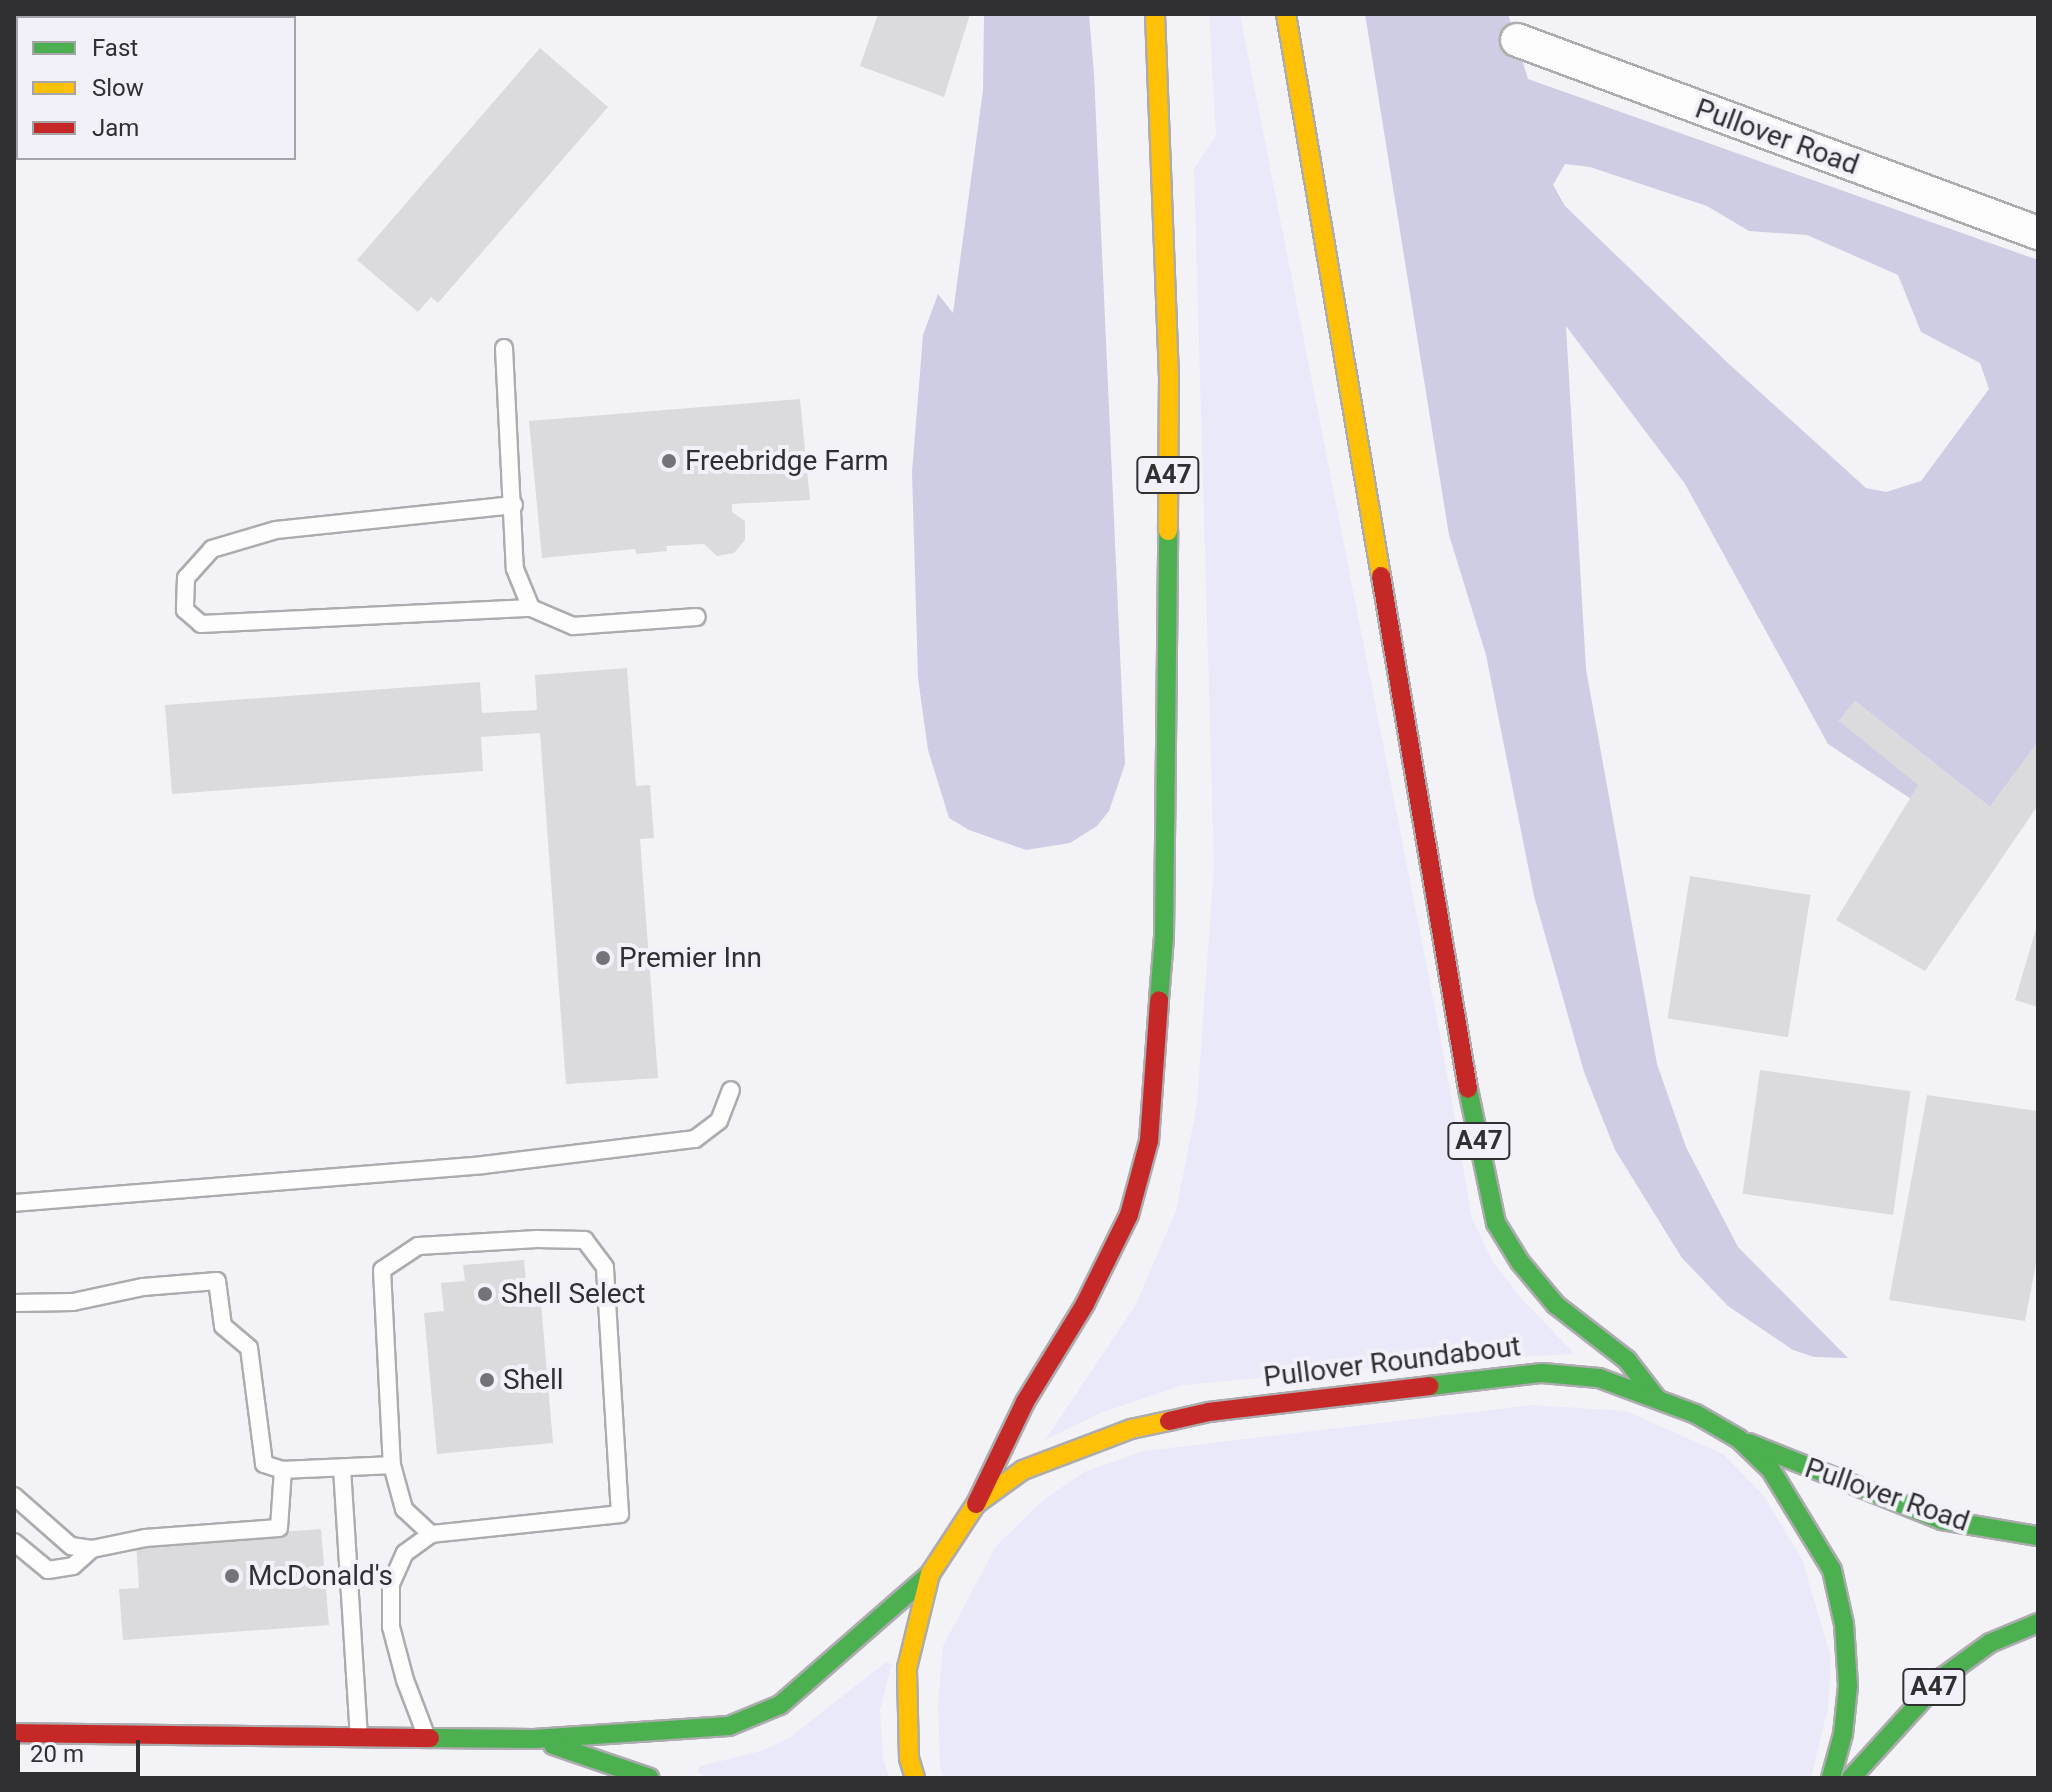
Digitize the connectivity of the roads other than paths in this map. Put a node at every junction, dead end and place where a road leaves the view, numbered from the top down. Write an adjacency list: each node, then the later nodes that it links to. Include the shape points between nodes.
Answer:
1 (1155, 14): 18 (main road, A47, via 1169,376 1164,936 1149,1141 1129,1215 1085,1304 1025,1402)
2 (1286, 14): 12 (main road, A47, via 1467,1085 1496,1223 1556,1305 1627,1360)
3 (1517, 40): 4 (street, Pullover Road)
4 (2038, 233)
5 (504, 348): 6 (lane)
6 (514, 505): 7 (lane, via 515,569); 7 (lane, via 276,530 212,549 186,578 185,610 201,624)
7 (531, 608): 8 (lane, via 573,626)
8 (697, 617)
9 (731, 1090): 10 (lane, via 719,1121 695,1139 483,1165)
10 (14, 1203)
11 (14, 1303): 16 (lane, via 73,1302 143,1287 217,1281 223,1326 249,1348 264,1464)
12 (1657, 1399): 13 (main road, Pullover Roundabout); 18 (main road, Pullover Roundabout, via 1599,1378 1542,1373 1209,1412 1131,1429 1023,1470)
13 (1739, 1439): 20 (main road, Pullover Road, via 1942,1520); 31 (main road, Pullover Roundabout, via 1771,1470 1832,1570 1844,1624 1848,1686)
14 (392, 1465): 15 (lane); 19 (lane, via 404,1509); 19 (lane, via 382,1270 418,1246 585,1240 605,1267 620,1514)
15 (342, 1468): 16 (lane); 26 (lane)
16 (283, 1470): 22 (lane, via 279,1528 145,1538)
17 (14, 1496): 22 (lane, via 71,1546)
18 (976, 1504): 23 (main road, Pullover Roundabout)
19 (431, 1534): 27 (lane, via 405,1553 391,1584 391,1627)
20 (2038, 1536)
21 (14, 1542): 22 (lane, via 48,1570 73,1566)
22 (92, 1549)
23 (930, 1574): 28 (main road, via 780,1705 729,1726); 30 (main road, Pullover Roundabout, via 907,1668 909,1758)
24 (2038, 1623): 32 (main road, A47, via 1990,1643 1943,1677)
25 (14, 1733): 26 (main road)
26 (359, 1737): 27 (main road)
27 (427, 1738): 28 (main road)
28 (534, 1739): 29 (main road)
29 (650, 1778)
30 (915, 1778)
31 (1831, 1778)
32 (1851, 1778)

